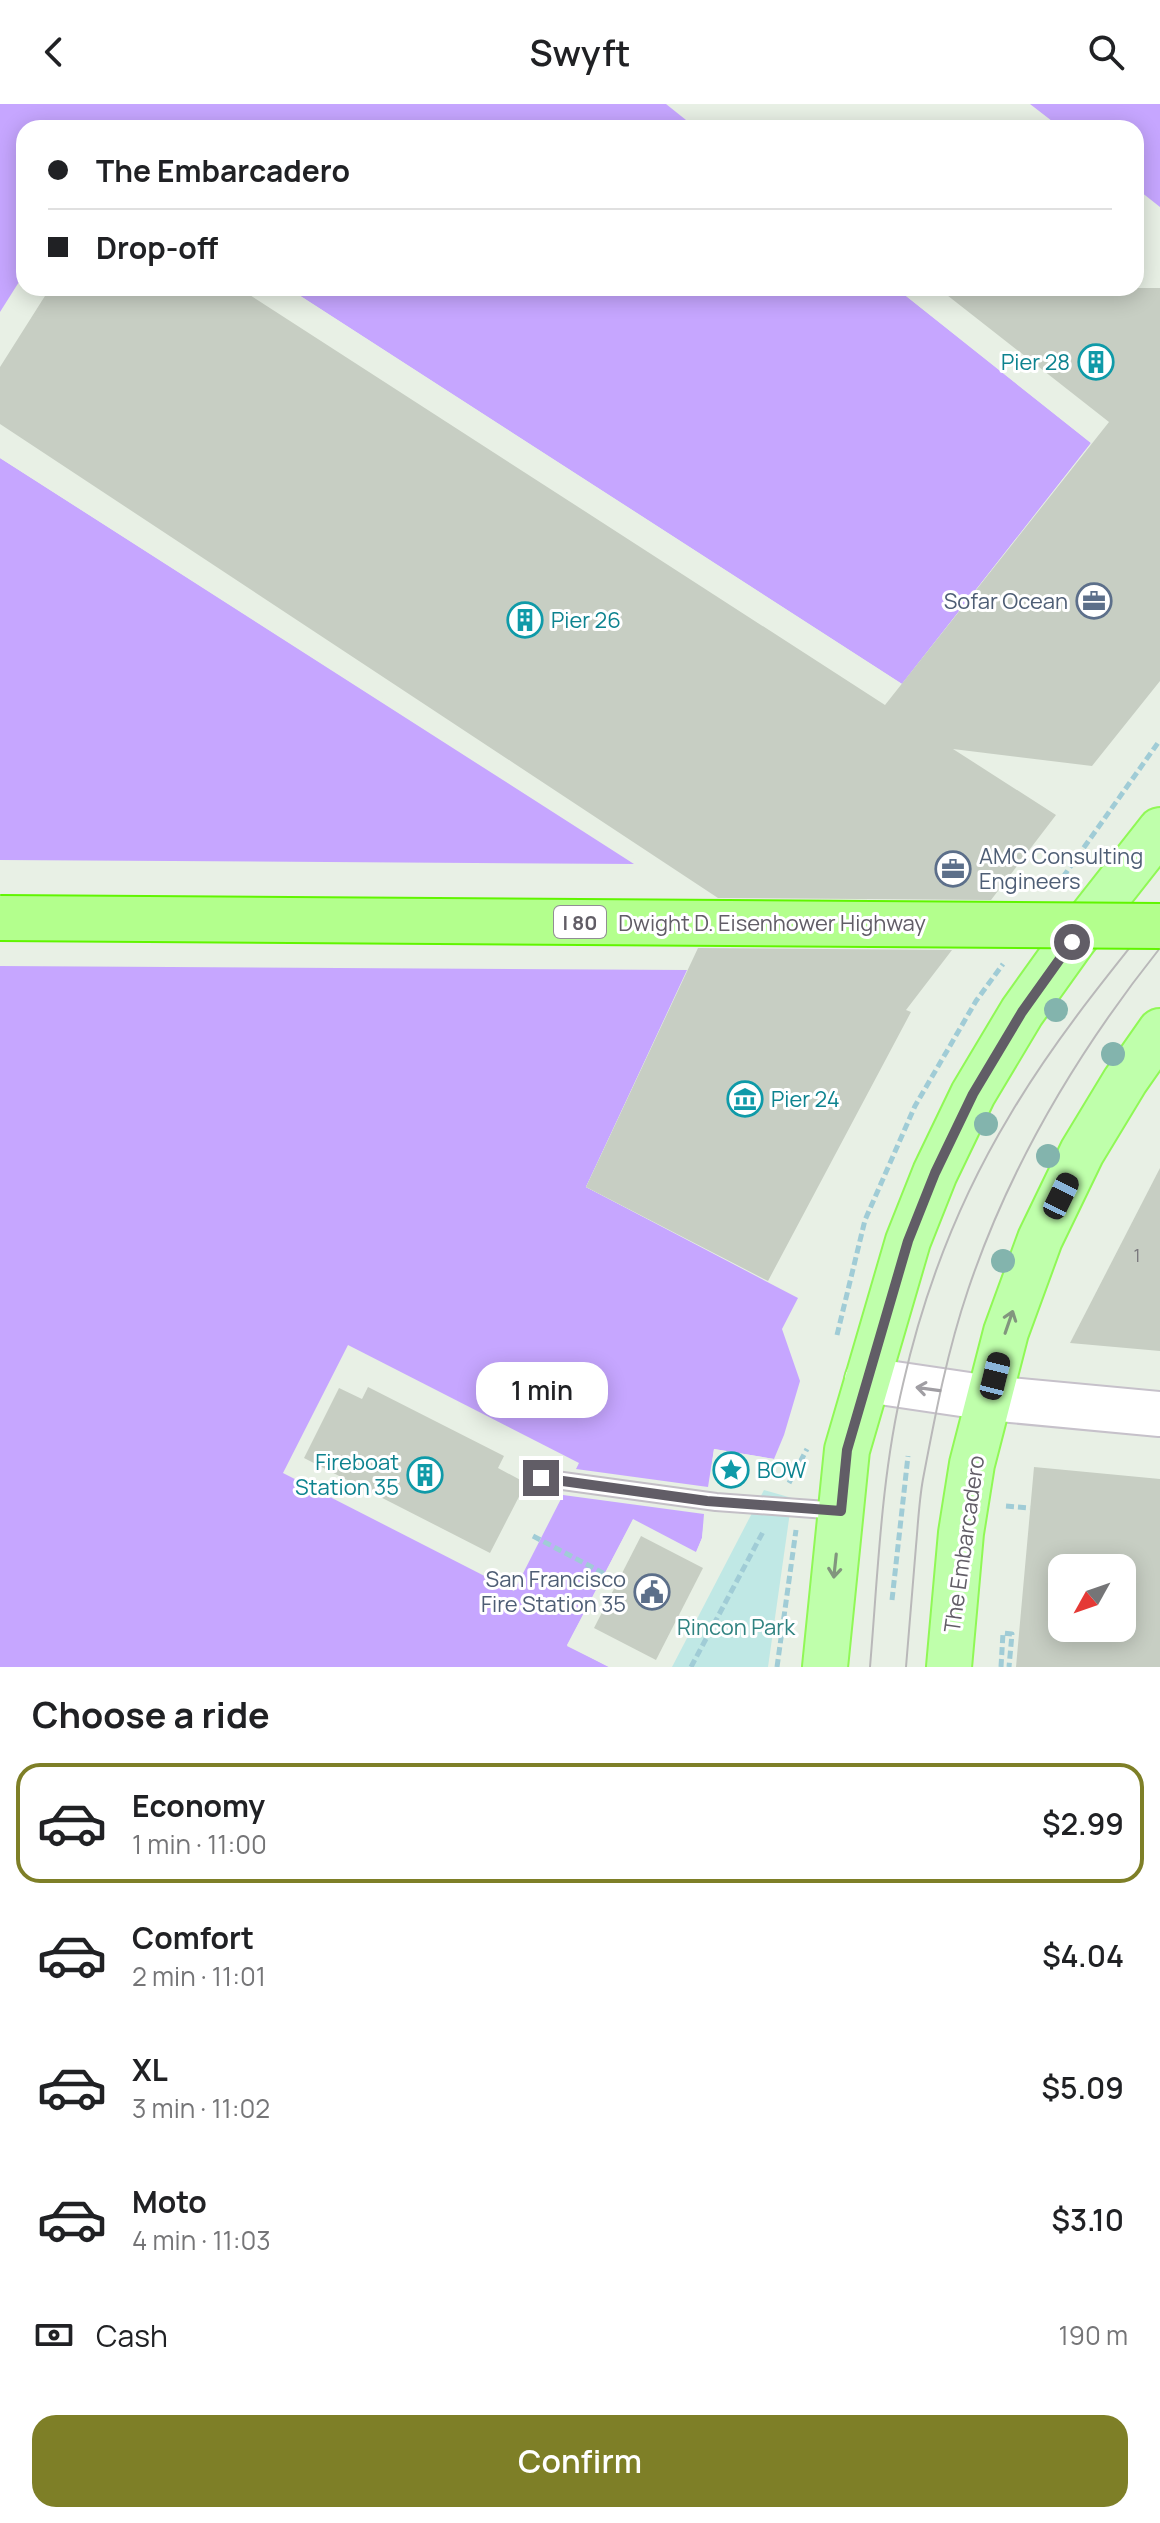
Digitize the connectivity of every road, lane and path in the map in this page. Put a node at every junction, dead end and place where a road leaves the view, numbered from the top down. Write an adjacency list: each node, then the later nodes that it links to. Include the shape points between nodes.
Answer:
1 (1160, 830): 7 (main road, via 1022,1012 973,1094 908,1241)
2 (0, 901): 3 (highway, Dwight D. Eisenhower Highway / I 80)
3 (1160, 909)
4 (0, 918): 5 (highway, Dwight D. Eisenhower Highway / I 80, bridge)
5 (1160, 926)
6 (1160, 1031): 8 (main road, The Embarcadero, one-way to 6, via 1040,1239 1082,1152)
7 (867, 1380): 8 (main road, one-way to 7); 15 (main road, via 847,1450)
8 (989, 1398): 9 (main road); 22 (main road, The Embarcadero, via 961,1533)
9 (1160, 1414)
10 (908, 1456): 18 (path)
11 (549, 1479): 12 (lane)
12 (777, 1505): 15 (lane); 15 (path, via 809,1446); 19 (path)
13 (1006, 1506): 14 (path)
14 (1030, 1508)
15 (820, 1509): 20 (path); 21 (main road, one-way to 21)
16 (533, 1536): 17 (path)
17 (605, 1574)
18 (892, 1600)
19 (691, 1667)
20 (777, 1667)
21 (825, 1667)
22 (949, 1667)
23 (1001, 1667): 24 (path, via 1003,1633 1012,1634)
24 (1009, 1667)

